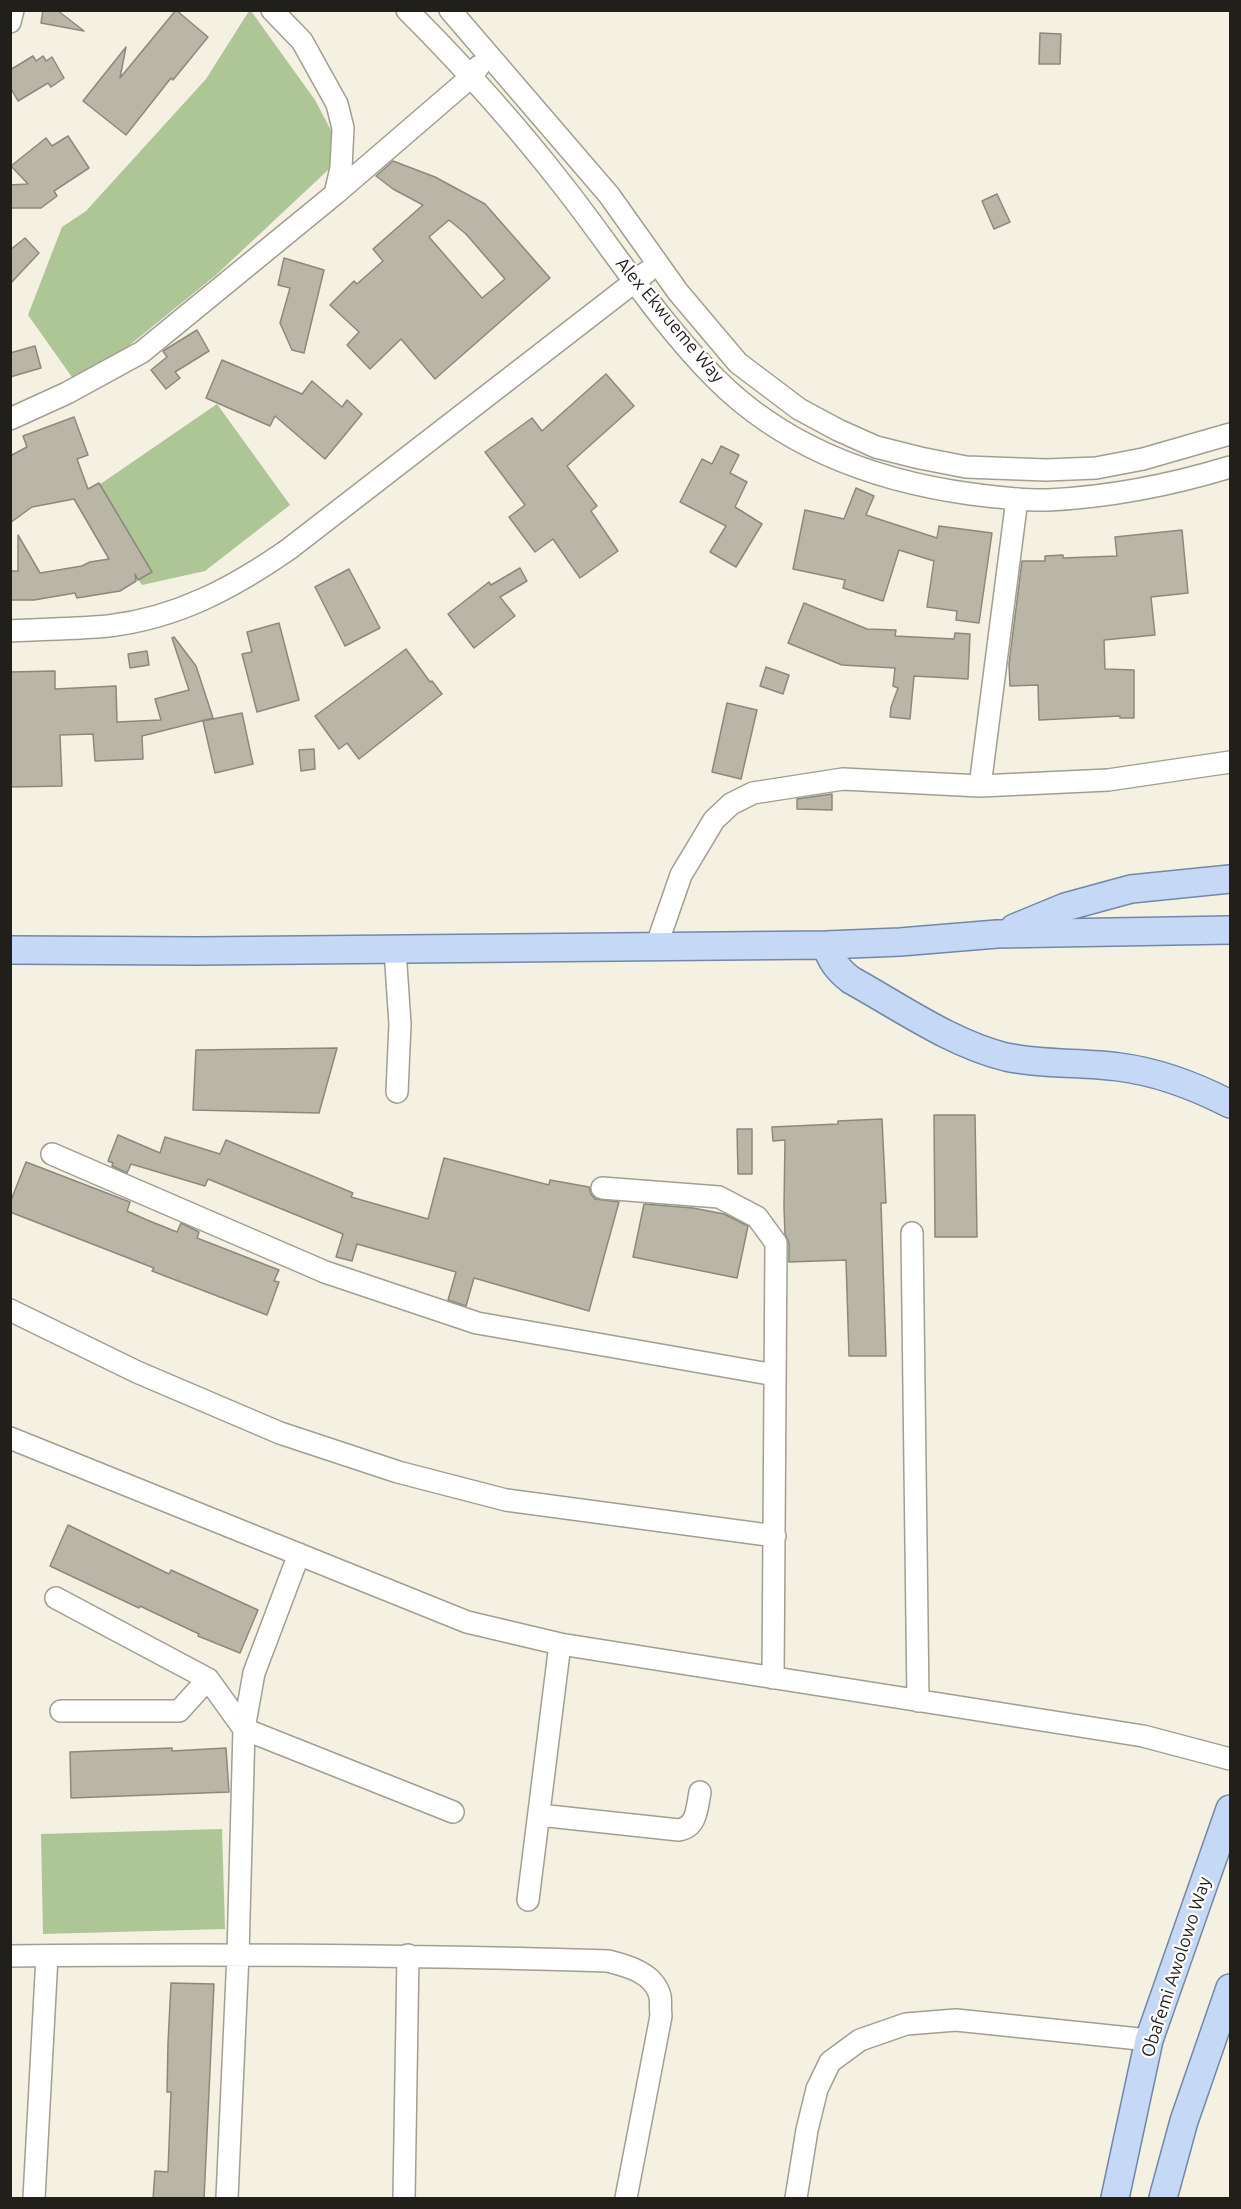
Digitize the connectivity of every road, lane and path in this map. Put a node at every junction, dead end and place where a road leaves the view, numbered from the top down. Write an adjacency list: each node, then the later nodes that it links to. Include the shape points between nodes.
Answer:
1 (13, 10): 5 (street)
2 (272, 10): 8 (street, via 302,41 337,104 343,128)
3 (407, 10): 7 (street, Alex Ekwueme Way)
4 (450, 10): 6 (street, Alex Ekwueme Way)
5 (10, 22)
6 (488, 54): 7 (street); 9 (street, Alex Ekwueme Way, via 609,195)
7 (471, 77): 8 (street); 10 (street, Alex Ekwueme Way, via 564,186)
8 (335, 194): 11 (street, via 142,352)
9 (657, 264): 10 (street); 12 (street, Alex Ekwueme Way, via 738,363 799,409 876,447 966,467 1046,470 1108,466)
10 (635, 280): 14 (street, Alex Ekwueme Way, via 717,379 783,432 863,470 903,482); 15 (street, via 289,549 232,587 156,617 108,626)
11 (10, 419)
12 (1230, 434)
13 (1230, 467): 14 (street, Alex Ekwueme Way, via 1148,488 1097,496)
14 (1017, 499): 17 (street)
15 (10, 631)
16 (1230, 762): 17 (street, via 1108,780)
17 (980, 786): 22 (street, via 843,779 753,793 731,804 714,820 681,875)
18 (1230, 879): 20 (main road, via 1131,889 1065,907)
19 (1230, 930): 20 (main road)
20 (997, 934): 21 (main road)
21 (826, 945): 22 (main road); 26 (main road, via 838,971 964,1043 1006,1057 1119,1066 1162,1075)
22 (656, 947): 24 (main road)
23 (10, 950): 24 (main road)
24 (395, 950): 25 (street, via 400,1024)
25 (397, 1092)
26 (1230, 1104)
27 (52, 1154): 31 (street, via 325,1272 477,1323)
28 (602, 1188): 31 (street, via 719,1197 757,1217 776,1243)
29 (912, 1233): 39 (street)
30 (10, 1310): 33 (street, via 137,1372 280,1432 398,1472 506,1500)
31 (775, 1375): 33 (street)
32 (10, 1438): 34 (street)
33 (775, 1536): 37 (street)
34 (299, 1554): 36 (street, via 467,1622); 41 (street, via 254,1673)
35 (57, 1598): 38 (street)
36 (560, 1644): 37 (street); 46 (street)
37 (773, 1678): 39 (street)
38 (207, 1679): 40 (street, via 179,1711); 41 (street)
39 (918, 1701): 42 (street, via 1143,1736)
40 (61, 1711)
41 (244, 1729): 45 (street); 48 (street)
42 (1230, 1759)
43 (700, 1792): 46 (street, via 693,1821 679,1830)
44 (1230, 1809): 53 (main road, Obafemi Awolowo Way)
45 (453, 1812)
46 (539, 1815): 47 (street)
47 (528, 1900)
48 (238, 1954): 49 (street); 51 (street); 55 (street)
49 (408, 1955): 56 (street); 57 (street, via 608,1961 631,1967 649,1978 660,1995 661,2016)
50 (10, 1956): 51 (street)
51 (47, 1956): 54 (street)
52 (1230, 1988): 60 (main road, via 1184,2121)
53 (1149, 2040): 58 (street, via 956,2020 906,2024 860,2040 830,2062 817,2089); 59 (main road, Obafemi Awolowo Way)
54 (34, 2199)
55 (227, 2199)
56 (404, 2199)
57 (626, 2199)
58 (796, 2199)
59 (1115, 2199)
60 (1163, 2199)

